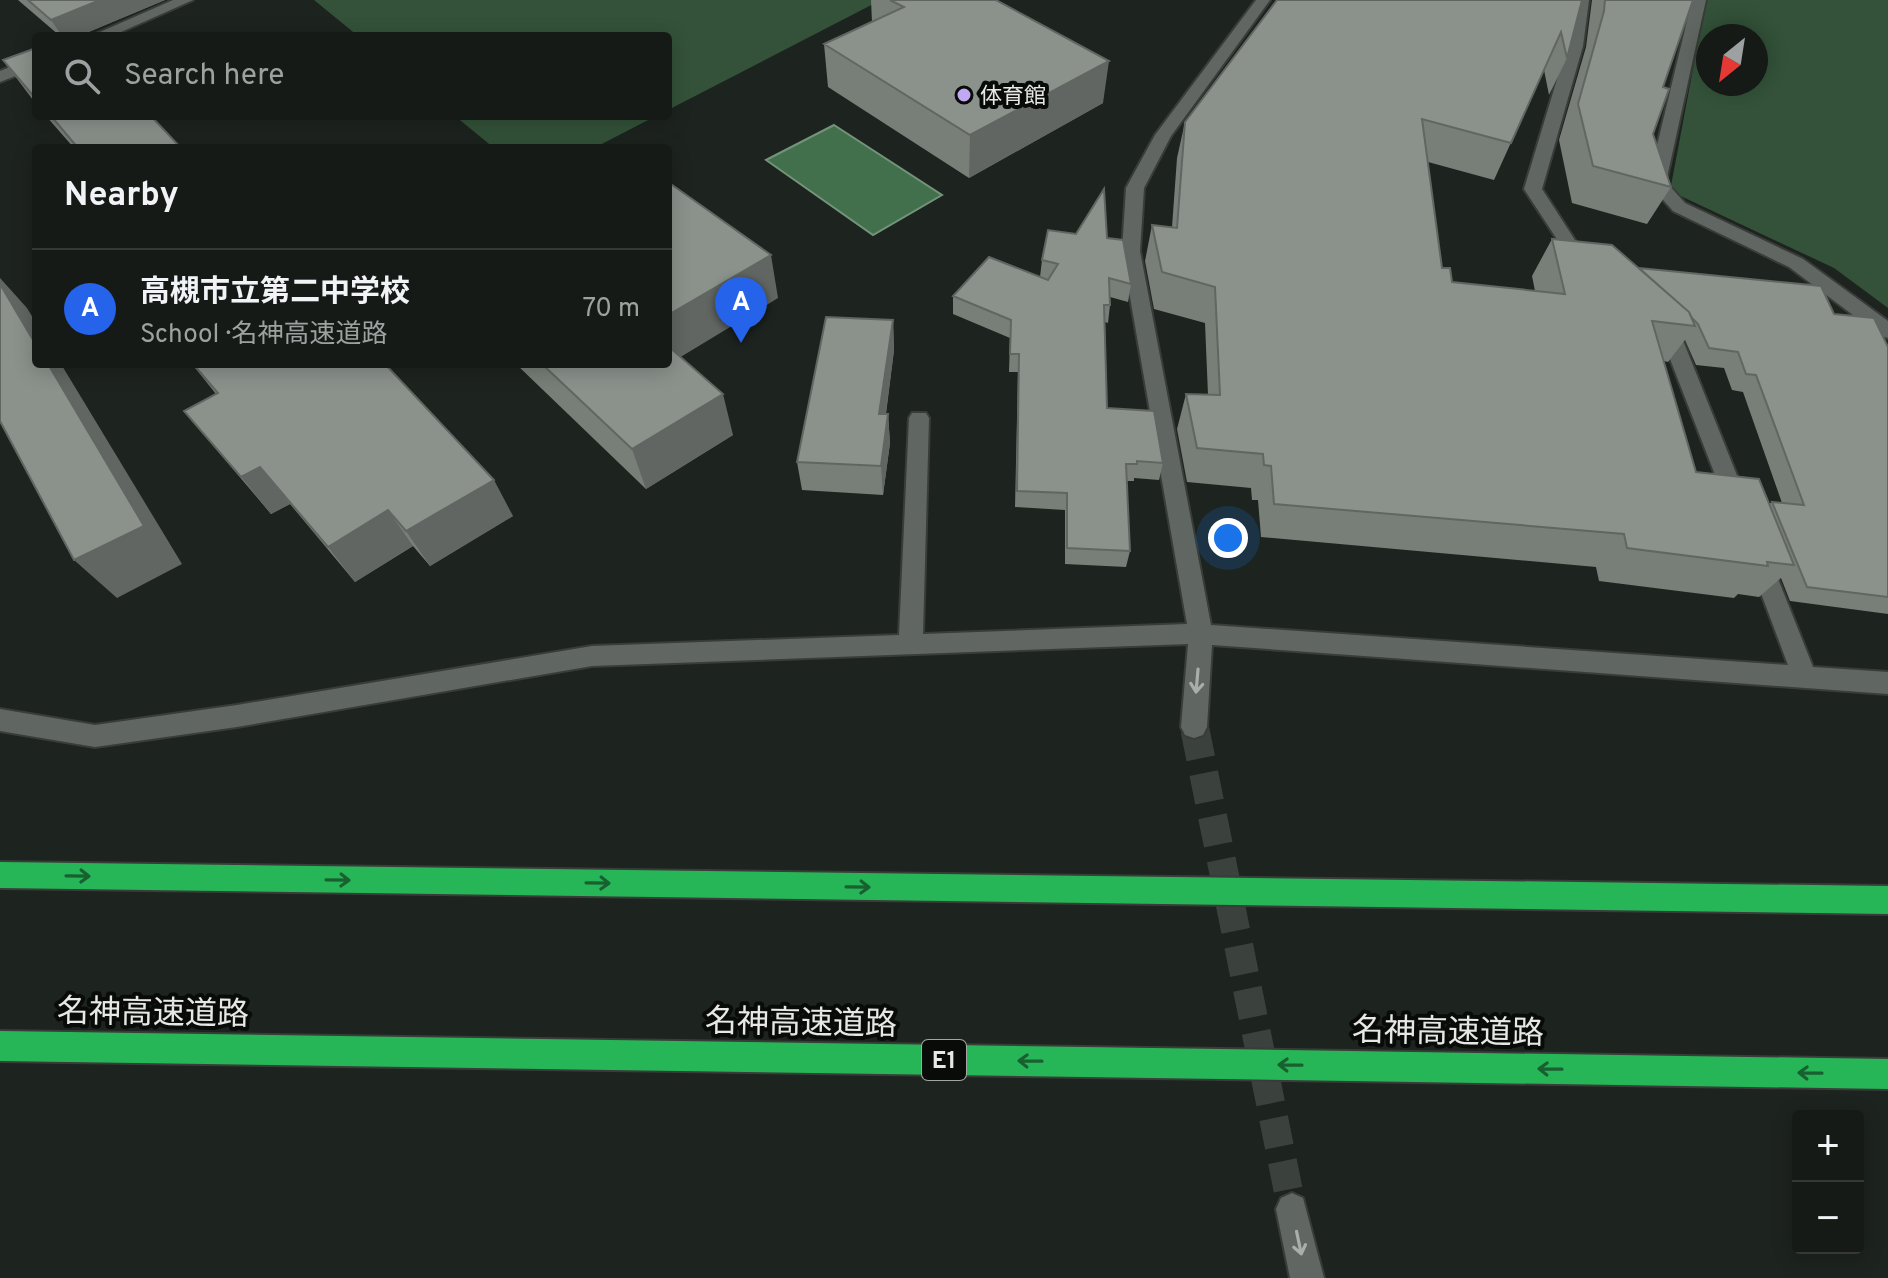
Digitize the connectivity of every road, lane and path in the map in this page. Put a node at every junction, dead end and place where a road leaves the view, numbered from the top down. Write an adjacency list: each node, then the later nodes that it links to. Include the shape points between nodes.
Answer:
1 (186, 0): 5 (street)
2 (1263, 0): 12 (street, via 1163,135 1135,188 1131,251)
3 (1582, 0): 8 (street, via 1575,46 1533,189 1576,255)
4 (1699, 0): 10 (street, via 1657,183 1679,207 1796,263)
5 (109, 32)
6 (32, 64): 7 (street)
7 (0, 77)
8 (1598, 274)
9 (1641, 314): 14 (street, via 1674,343)
10 (1888, 331)
11 (919, 418): 13 (street)
12 (1201, 634): 13 (street); 14 (street); 17 (street, one-way to 17)
13 (911, 644): 16 (street, via 592,656 95,736)
14 (1805, 677): 15 (street)
15 (1888, 683)
16 (0, 720)
17 (1194, 727)
18 (0, 875): 19 (highway, one-way to 19)
19 (1888, 900)
20 (0, 1046): 21 (highway, 名神高速道路 / E1, one-way to 20)
21 (1888, 1074)
22 (1292, 1209): 23 (street, one-way to 23)
23 (1307, 1278)

